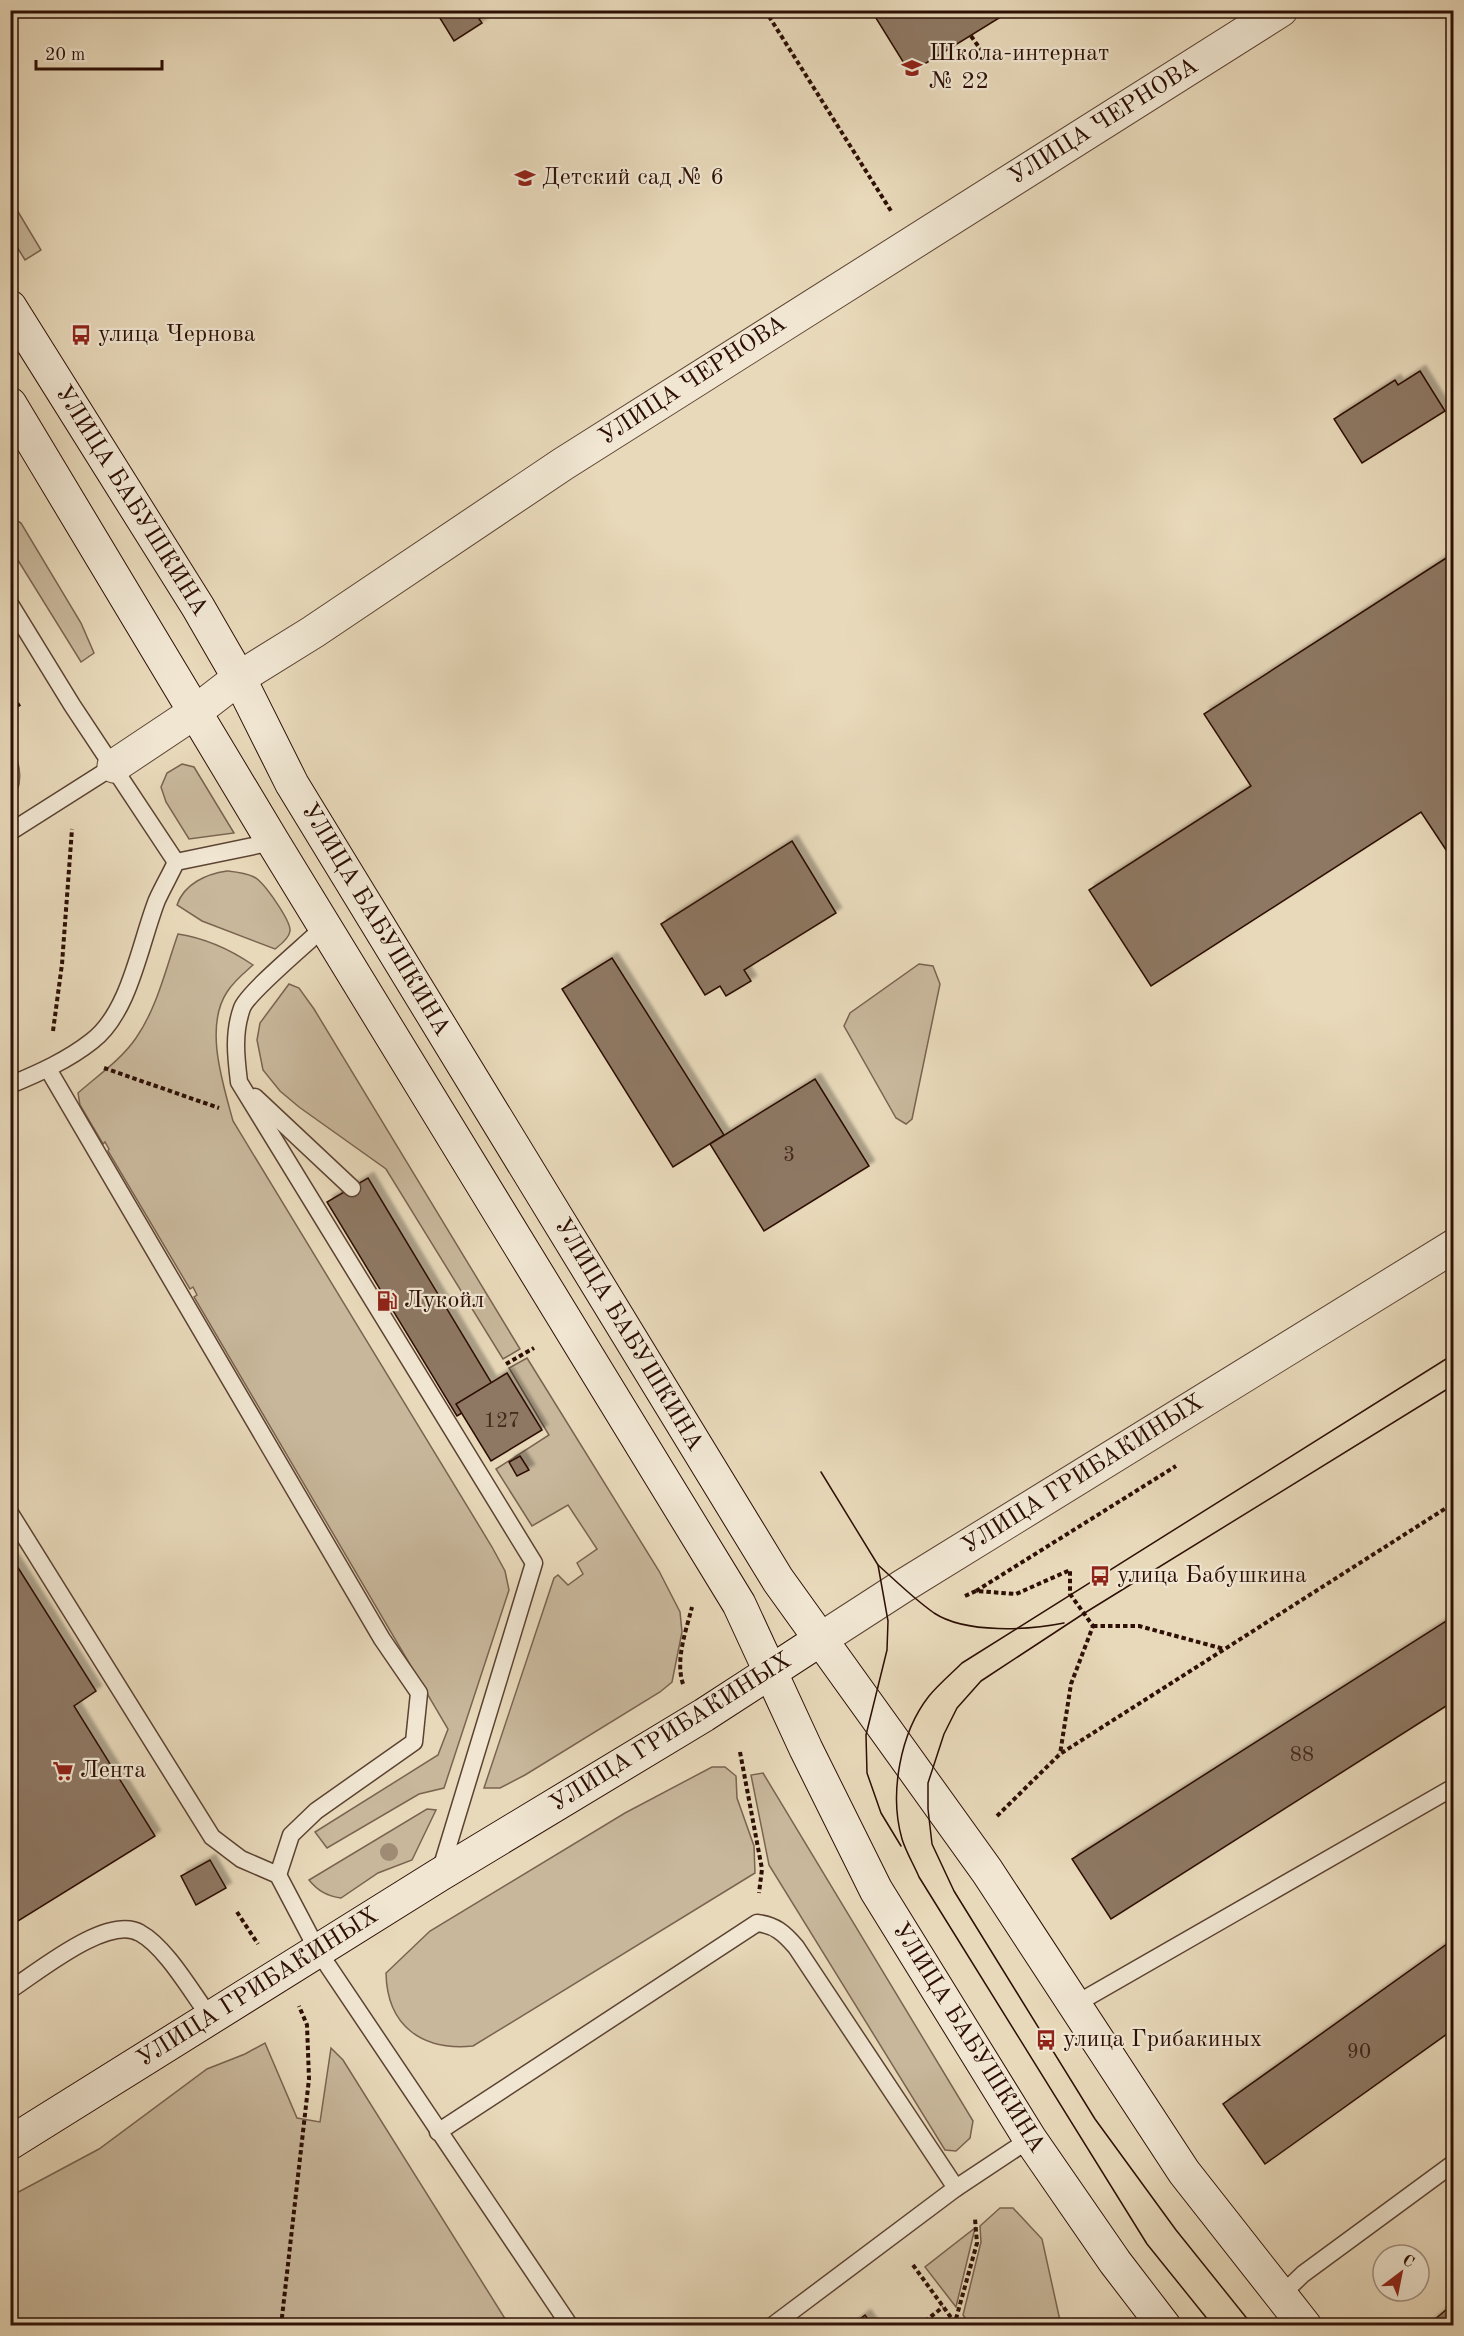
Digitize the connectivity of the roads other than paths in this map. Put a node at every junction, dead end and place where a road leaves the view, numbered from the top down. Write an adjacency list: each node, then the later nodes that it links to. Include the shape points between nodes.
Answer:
1 (1281, 10): 5 (main road, УЛИЦА ЧЕРНОВА, via 583,452)
2 (10, 307): 5 (main road, УЛИЦА БАБУШКИНА)
3 (10, 404): 6 (main road, УЛИЦА БАБУШКИНА)
4 (10, 604): 7 (lane)
5 (239, 678): 6 (main road, УЛИЦА ЧЕРНОВА); 18 (main road, УЛИЦА БАБУШКИНА, via 292,784 778,1580)
6 (195, 712): 7 (main road, УЛИЦА ЧЕРНОВА); 9 (main road, УЛИЦА БАБУШКИНА)
7 (114, 766): 8 (lane); 10 (lane)
8 (10, 832)
9 (273, 842): 10 (lane); 11 (main road, УЛИЦА БАБУШКИНА)
10 (176, 862): 12 (lane, via 158,899 122,1001 93,1041)
11 (325, 926): 13 (lane, via 243,1005 235,1052); 19 (main road, УЛИЦА БАБУШКИНА, via 740,1604)
12 (48, 1069): 14 (lane); 21 (lane, via 382,1639 419,1693 414,1742 316,1811 291,1835)
13 (239, 1082): 15 (lane); 22 (lane, via 434,1389 534,1563)
14 (10, 1085)
15 (352, 1188)
16 (1454, 1246): 18 (main road, УЛИЦА ГРИБАКИНЫХ)
17 (10, 1513): 21 (lane, via 212,1837 241,1859)
18 (821, 1639): 19 (main road, УЛИЦА ГРИБАКИНЫХ); 25 (main road, УЛИЦА БАБУШКИНА, via 987,1871)
19 (770, 1672): 22 (main road, УЛИЦА ГРИБАКИНЫХ); 28 (main road, УЛИЦА БАБУШКИНА, via 876,1890)
20 (1454, 1787): 25 (lane)
21 (278, 1875): 23 (lane)
22 (439, 1875): 23 (main road, УЛИЦА ГРИБАКИНЫХ)
23 (318, 1951): 26 (main road, УЛИЦА ГРИБАКИНЫХ); 27 (lane)
24 (10, 1989): 26 (lane, via 111,1929 139,1932 164,1956)
25 (1074, 2005): 32 (main road, УЛИЦА БАБУШКИНА, via 1184,2172)
26 (210, 2017): 29 (main road, УЛИЦА ГРИБАКИНЫХ)
27 (438, 2132): 31 (lane, via 757,1923 769,1924 796,1947); 33 (lane)
28 (1030, 2139): 31 (lane); 35 (main road, УЛИЦА БАБУШКИНА)
29 (10, 2143)
30 (1454, 2163): 32 (lane)
31 (956, 2188): 34 (lane)
32 (1279, 2296): 36 (main road, УЛИЦА БАБУШКИНА)
33 (570, 2325)
34 (772, 2325)
35 (1164, 2325)
36 (1305, 2325)

